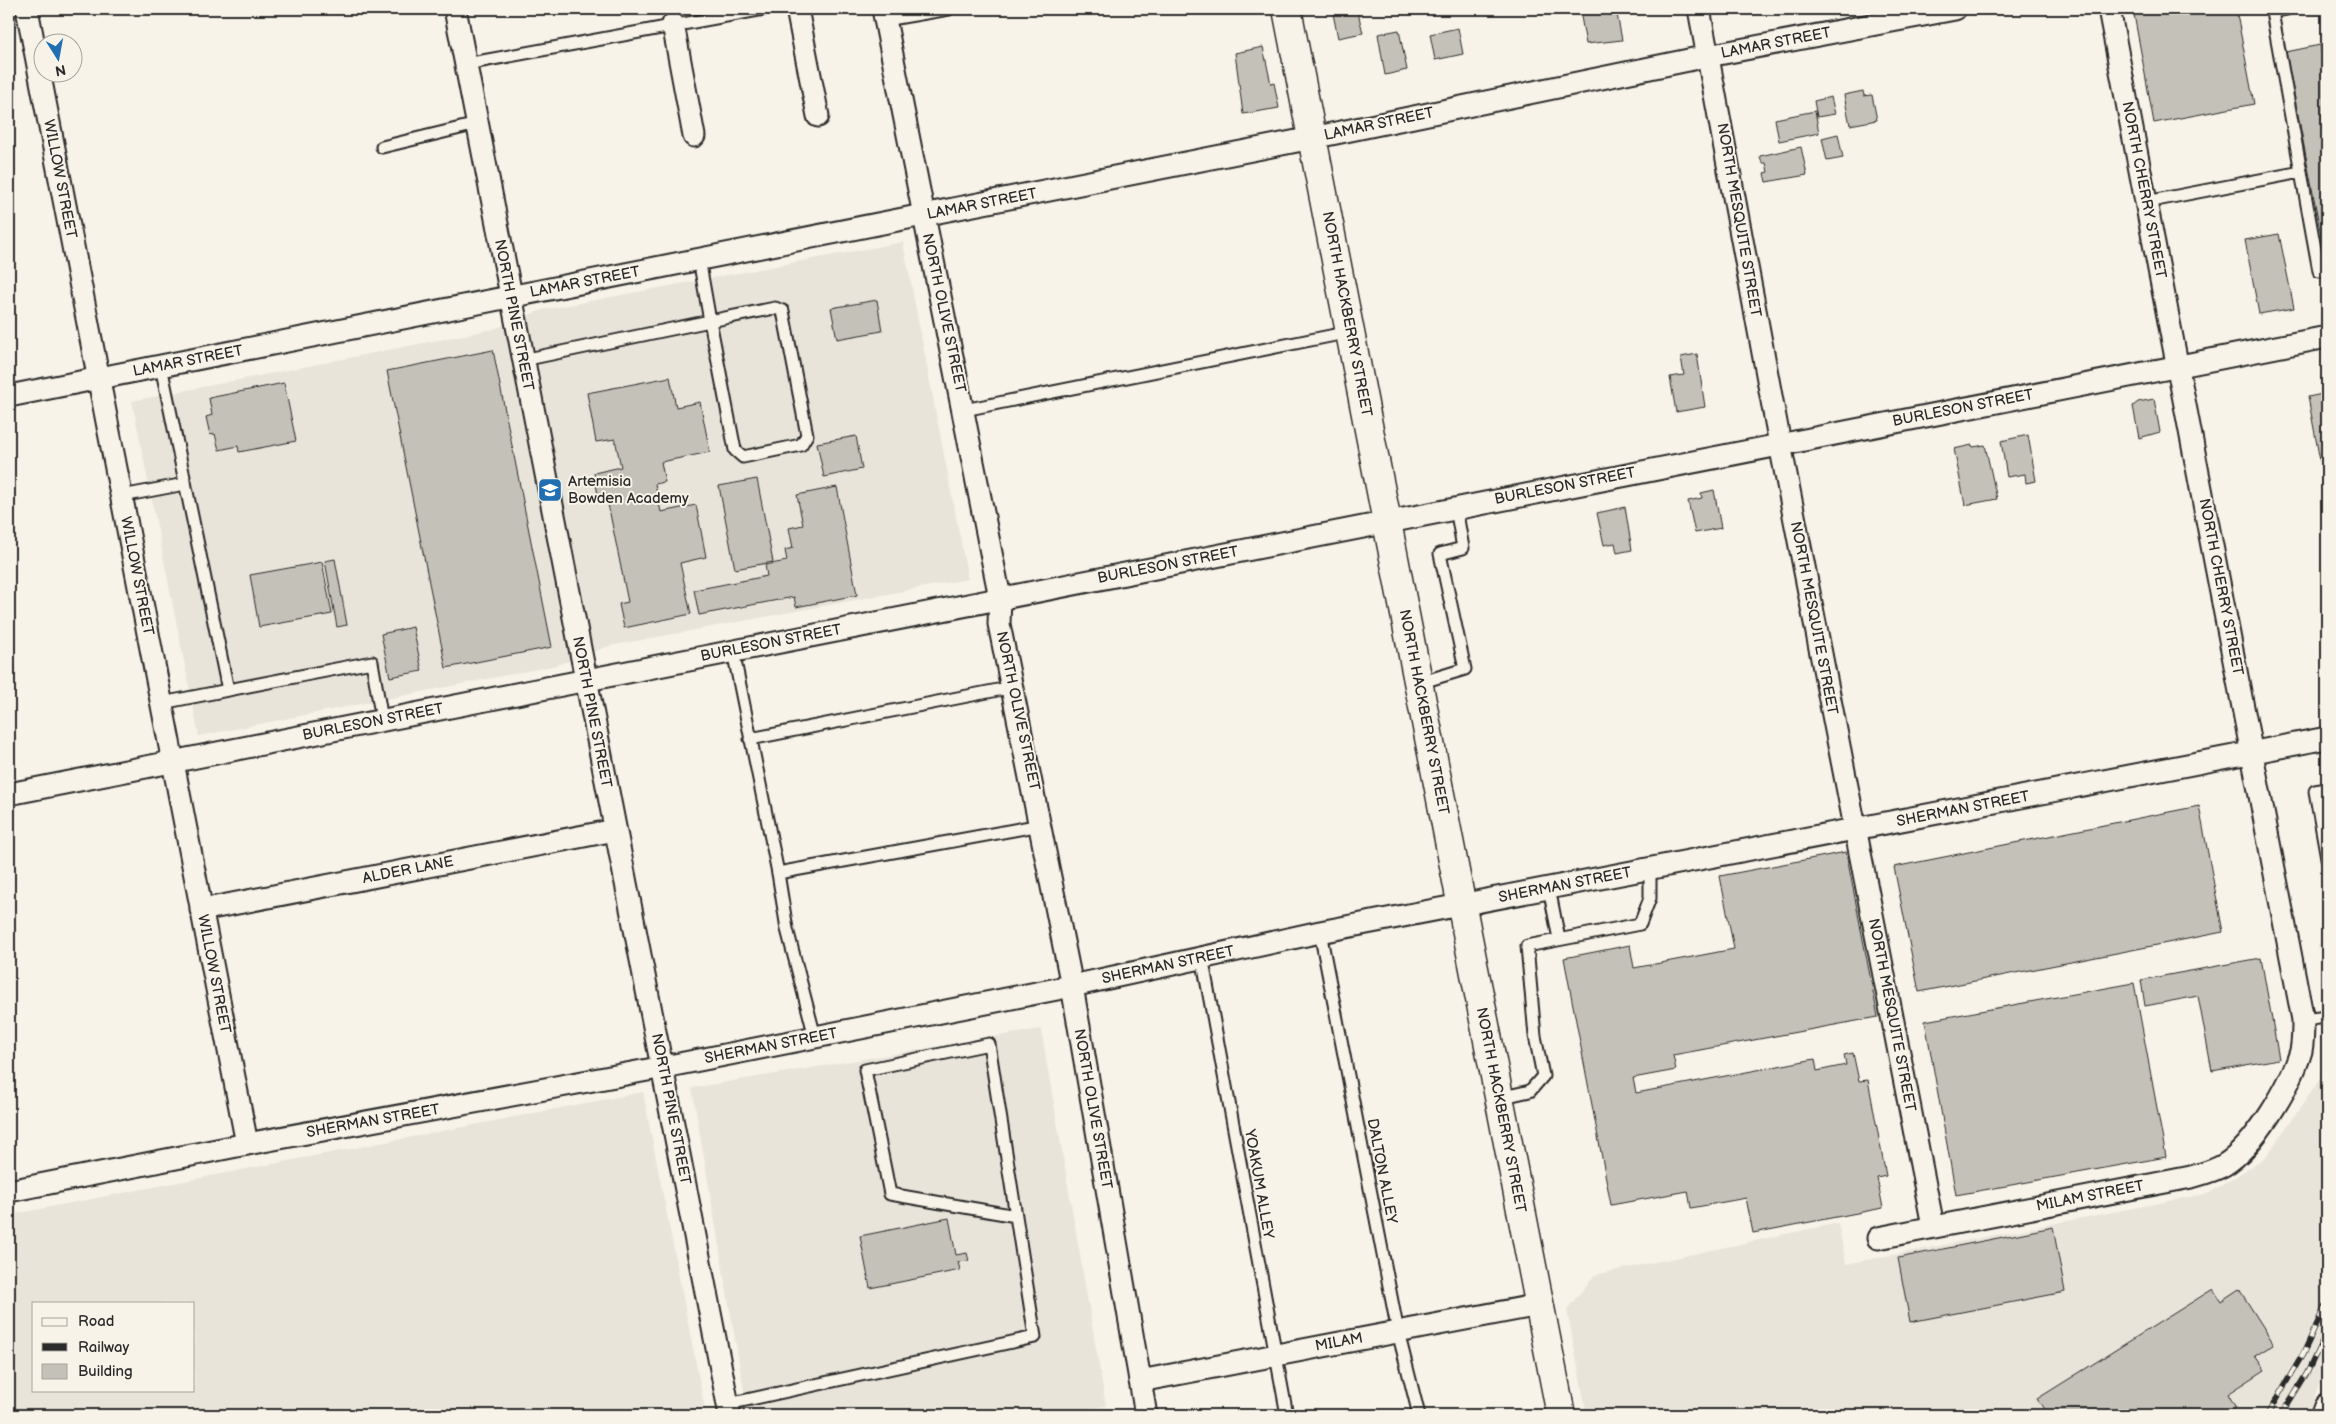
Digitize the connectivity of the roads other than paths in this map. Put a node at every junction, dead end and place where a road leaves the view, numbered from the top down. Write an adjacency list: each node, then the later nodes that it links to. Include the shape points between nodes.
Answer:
1 (27, 9): 32 (street, WILLOW STREET)
2 (455, 9): 14 (street, NORTH PINE STREET)
3 (764, 9): 12 (lane)
4 (797, 9): 15 (street)
5 (949, 9): 11 (lane)
6 (1287, 9): 18 (main road, NORTH HACKBERRY STREET)
7 (1699, 9): 13 (street, NORTH MESQUITE STREET)
8 (1955, 9): 13 (street, LAMAR STREET)
9 (2109, 9): 21 (street, NORTH CHERRY STREET)
10 (2287, 9): 20 (lane, via 2272,12)
11 (884, 15): 22 (street, NORTH OLIVE STREET)
12 (673, 24): 14 (lane); 17 (street)
13 (1708, 56): 18 (street, LAMAR STREET); 35 (street, NORTH MESQUITE STREET)
14 (466, 64): 16 (street, NORTH PINE STREET)
15 (818, 116)
16 (477, 124): 19 (lane); 25 (street, NORTH PINE STREET)
17 (694, 136)
18 (1312, 138): 22 (street, LAMAR STREET); 27 (main road, NORTH HACKBERRY STREET)
19 (382, 147)
20 (2301, 172): 21 (lane); 24 (lane, via 2319,271)
21 (2146, 202): 31 (street, NORTH CHERRY STREET)
22 (924, 215): 23 (street, LAMAR STREET); 34 (street, NORTH OLIVE STREET)
23 (699, 259): 25 (street, LAMAR STREET); 26 (lane)
24 (2327, 270)
25 (511, 296): 29 (street, NORTH PINE STREET); 30 (street, LAMAR STREET)
26 (710, 321): 26 (lane, via 735,450 742,457 801,444 807,435 783,311 775,308); 29 (lane)
27 (1350, 332): 34 (lane); 39 (main road, NORTH HACKBERRY STREET)
28 (2327, 337): 31 (street, BURLESON STREET)
29 (523, 360): 42 (street, NORTH PINE STREET)
30 (161, 366): 32 (street, LAMAR STREET); 36 (lane)
31 (2178, 366): 35 (street, BURLESON STREET); 50 (street, NORTH CHERRY STREET)
32 (99, 378): 33 (street, LAMAR STREET); 37 (street, WILLOW STREET)
33 (9, 396)
34 (964, 410): 40 (street, NORTH OLIVE STREET)
35 (1780, 444): 38 (street, BURLESON STREET); 56 (street, NORTH MESQUITE STREET)
36 (185, 484): 37 (lane); 45 (lane)
37 (122, 496): 46 (street, WILLOW STREET)
38 (1456, 508): 39 (street, BURLESON STREET); 43 (lane, via 1463,548 1440,554 1465,669)
39 (1387, 522): 40 (street, BURLESON STREET); 43 (main road, NORTH HACKBERRY STREET)
40 (1000, 598): 41 (street, BURLESON STREET); 44 (street, NORTH OLIVE STREET, via 1000,624)
41 (733, 651): 42 (street, BURLESON STREET); 49 (lane)
42 (586, 680): 47 (street, BURLESON STREET); 55 (street, NORTH PINE STREET)
43 (1418, 683): 61 (main road, NORTH HACKBERRY STREET)
44 (1013, 687): 49 (lane); 54 (street, NORTH OLIVE STREET)
45 (228, 690): 46 (lane); 47 (lane, via 372,662)
46 (162, 703): 51 (street, WILLOW STREET)
47 (382, 720): 51 (street, BURLESON STREET)
48 (2327, 738): 50 (street, SHERMAN STREET)
49 (750, 739): 59 (lane)
50 (2253, 754): 56 (street, SHERMAN STREET); 68 (street, NORTH CHERRY STREET)
51 (173, 761): 53 (street, BURLESON STREET); 62 (street, WILLOW STREET)
52 (2327, 789): 57 (lane, via 2316,791)
53 (9, 794)
54 (1041, 825): 59 (lane); 66 (street, NORTH OLIVE STREET)
55 (615, 830): 62 (street, ALDER LANE); 70 (street, NORTH PINE STREET)
56 (1855, 830): 58 (street, SHERMAN STREET); 76 (street, NORTH MESQUITE STREET)
57 (2327, 858)
58 (1650, 869): 60 (street, SHERMAN STREET); 64 (lane, via 1650,898 1640,924)
59 (778, 873): 69 (lane, via 787,929)
60 (1549, 888): 61 (street, SHERMAN STREET); 64 (lane)
61 (1461, 904): 63 (street, SHERMAN STREET); 71 (main road, NORTH HACKBERRY STREET)
62 (202, 910): 72 (street, WILLOW STREET)
63 (1320, 932): 65 (street, SHERMAN STREET); 79 (lane, DALTON ALLEY)
64 (1559, 939): 71 (lane, via 1526,946 1543,1076 1530,1090)
65 (1202, 957): 66 (street, SHERMAN STREET); 80 (lane, YOAKUM ALLEY)
66 (1072, 986): 69 (street, SHERMAN STREET); 81 (street, NORTH OLIVE STREET)
67 (2327, 1017): 68 (lane)
68 (2303, 1020): 73 (street, NORTH CHERRY STREET, via 2302,1049 2290,1081)
69 (815, 1037): 70 (street, SHERMAN STREET)
70 (664, 1068): 72 (street, SHERMAN STREET); 83 (street, NORTH PINE STREET)
71 (1499, 1098): 78 (main road, NORTH HACKBERRY STREET)
72 (247, 1144): 74 (street, SHERMAN STREET)
73 (2242, 1152): 76 (street, MILAM STREET, via 2223,1166 2191,1177)
74 (9, 1192)
75 (1016, 1216): 75 (lane, via 989,1044 865,1070 890,1194); 83 (lane, via 1035,1337)
76 (1933, 1226): 77 (street, MILAM STREET)
77 (1878, 1238)
78 (1539, 1305): 79 (street, MILAM); 87 (main road, NORTH HACKBERRY STREET)
79 (1398, 1332): 80 (street, MILAM); 86 (lane, DALTON ALLEY)
80 (1274, 1354): 81 (street, MILAM); 85 (lane, YOAKUM ALLEY)
81 (1140, 1381): 84 (street, NORTH OLIVE STREET)
82 (2327, 1407): 88 (street)
83 (729, 1410)
84 (1146, 1415)
85 (1287, 1415)
86 (1419, 1415)
87 (1561, 1415)
88 (2324, 1415)

